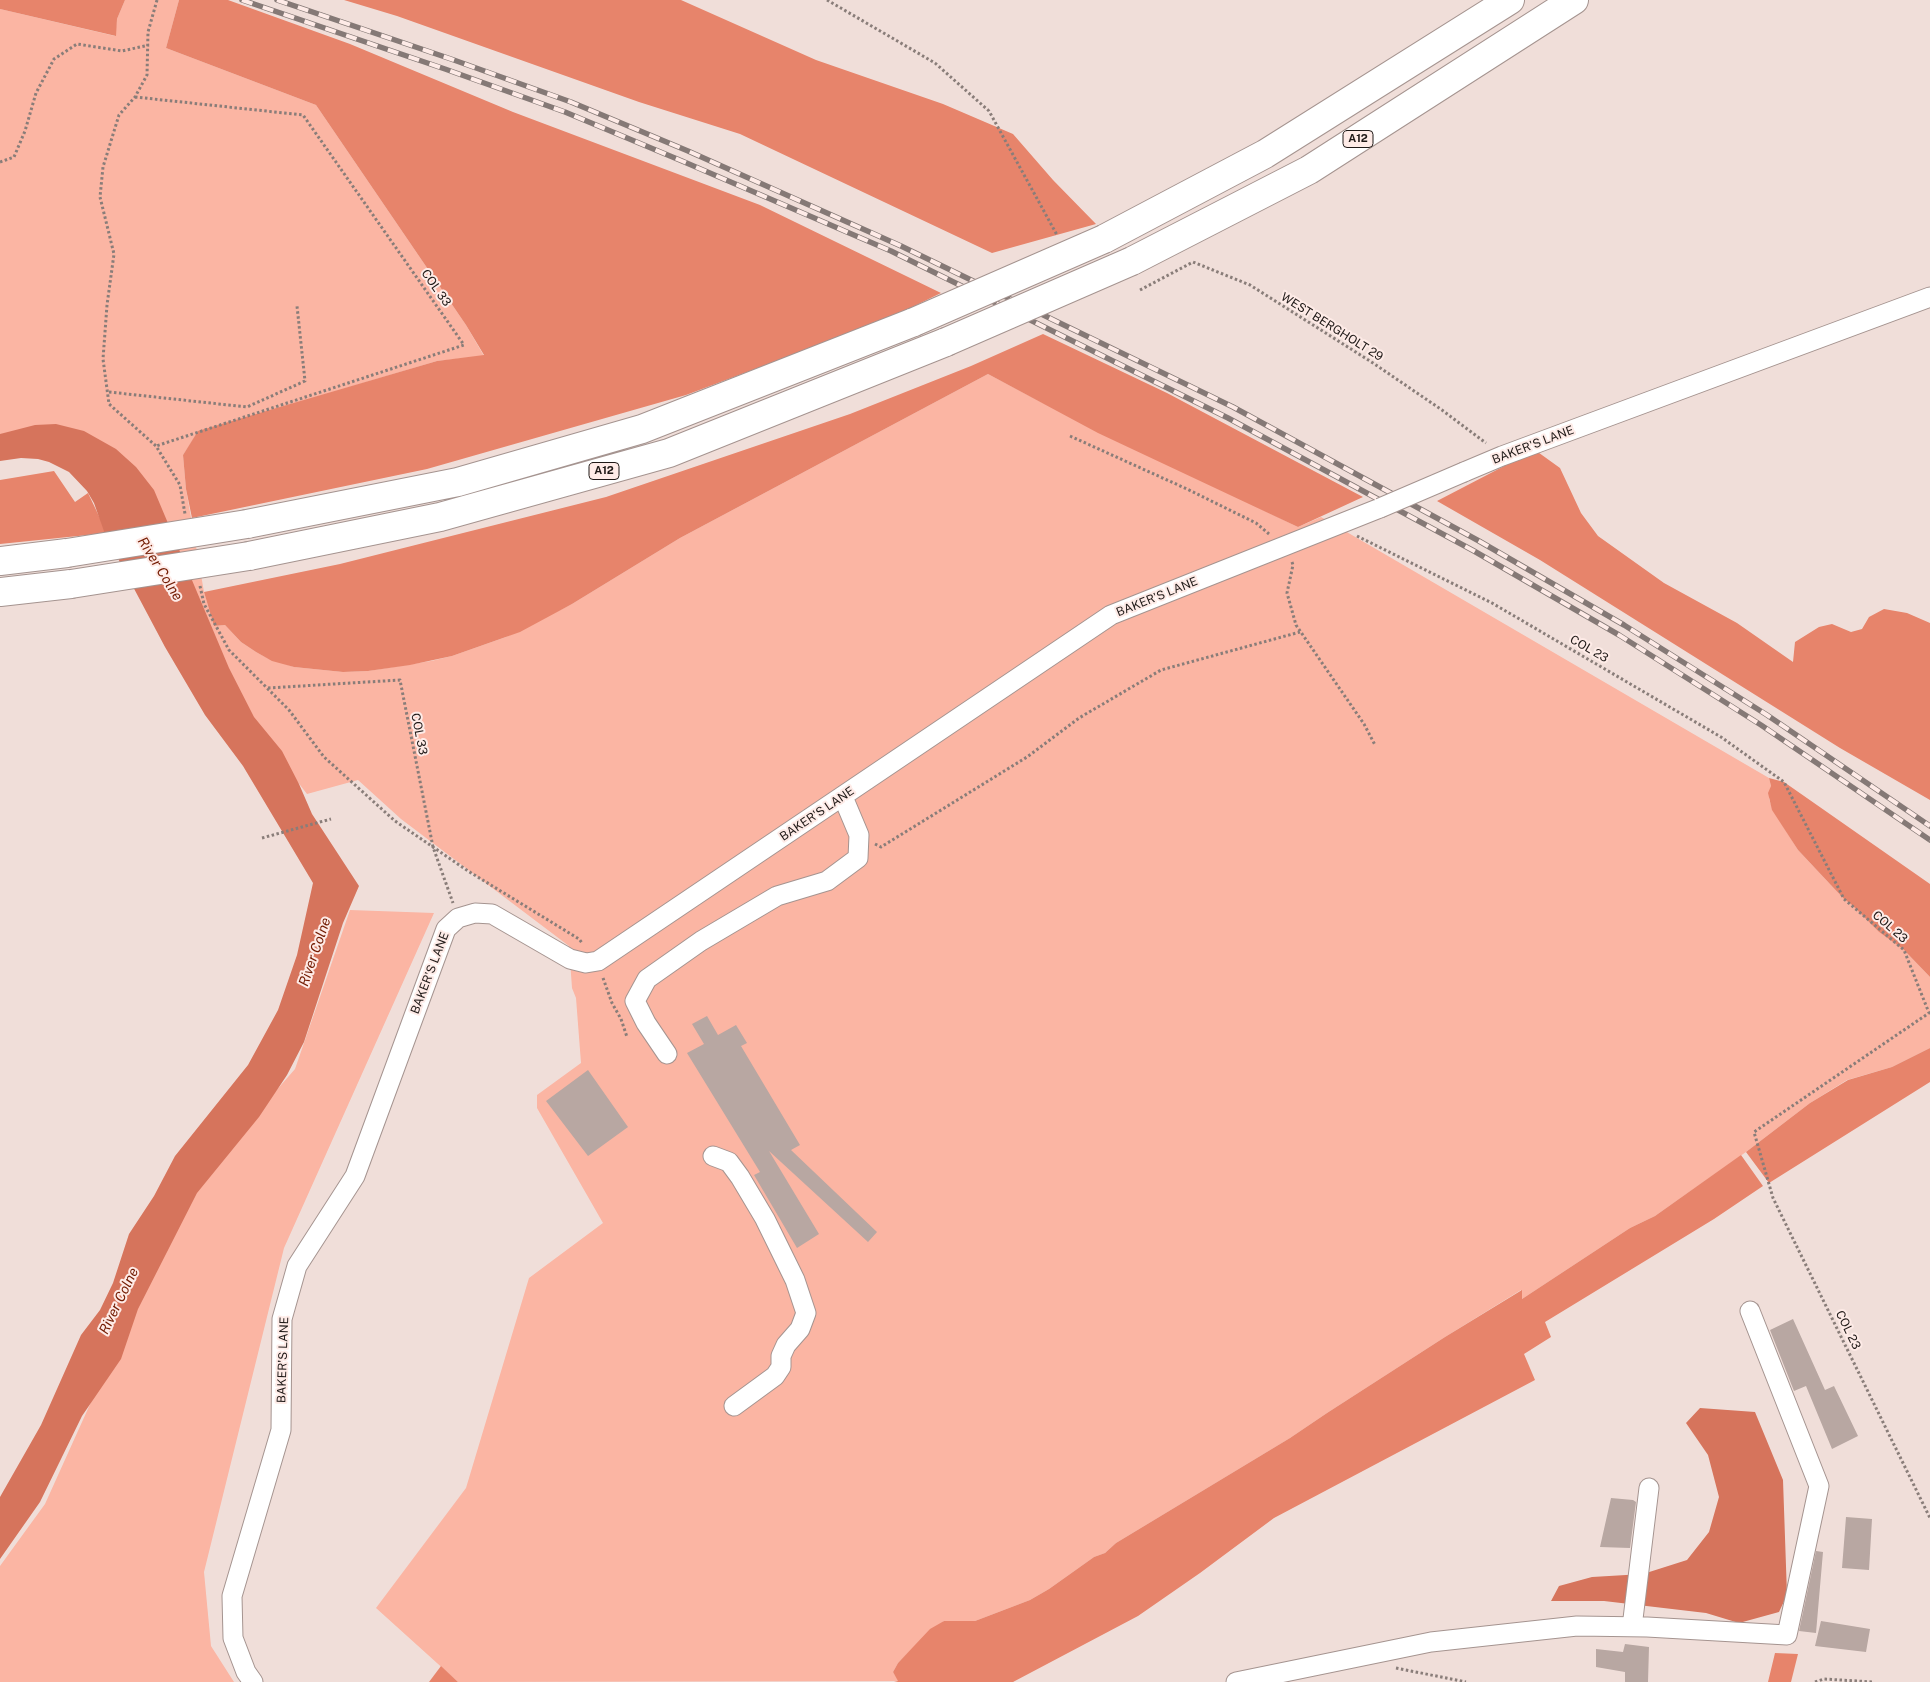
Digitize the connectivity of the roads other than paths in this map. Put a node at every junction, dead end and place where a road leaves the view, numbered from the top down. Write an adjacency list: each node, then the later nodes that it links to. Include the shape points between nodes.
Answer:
1 (1510, 0): 4 (highway, A12, bridge, via 1265,154 1104,238 914,322 642,429 458,482 247,524)
2 (1574, 0): 5 (highway, A12, bridge, via 1309,170 1132,261 946,342 669,452 440,517 249,556)
3 (1930, 296): 6 (street, BAKER'S LANE, bridge, via 1502,456 1111,615)
4 (0, 561)
5 (0, 592)
6 (843, 797): 7 (street, via 860,836 858,858 827,881 777,896 701,941 647,979 635,1001); 13 (street, BAKER'S LANE, via 598,961 570,959 492,914 475,913 458,918 446,928 355,1176 296,1266 282,1319 281,1430 232,1596 233,1638 246,1672)
7 (667, 1054)
8 (713, 1156): 10 (street, via 729,1162 755,1202 796,1280 806,1313 800,1329 786,1345 781,1367 775,1376)
9 (1750, 1311): 12 (street, via 1818,1486 1787,1635)
10 (734, 1406)
11 (1649, 1488): 12 (street)
12 (1632, 1627): 14 (street, via 1577,1626 1431,1642)
13 (254, 1682)
14 (1236, 1682)

